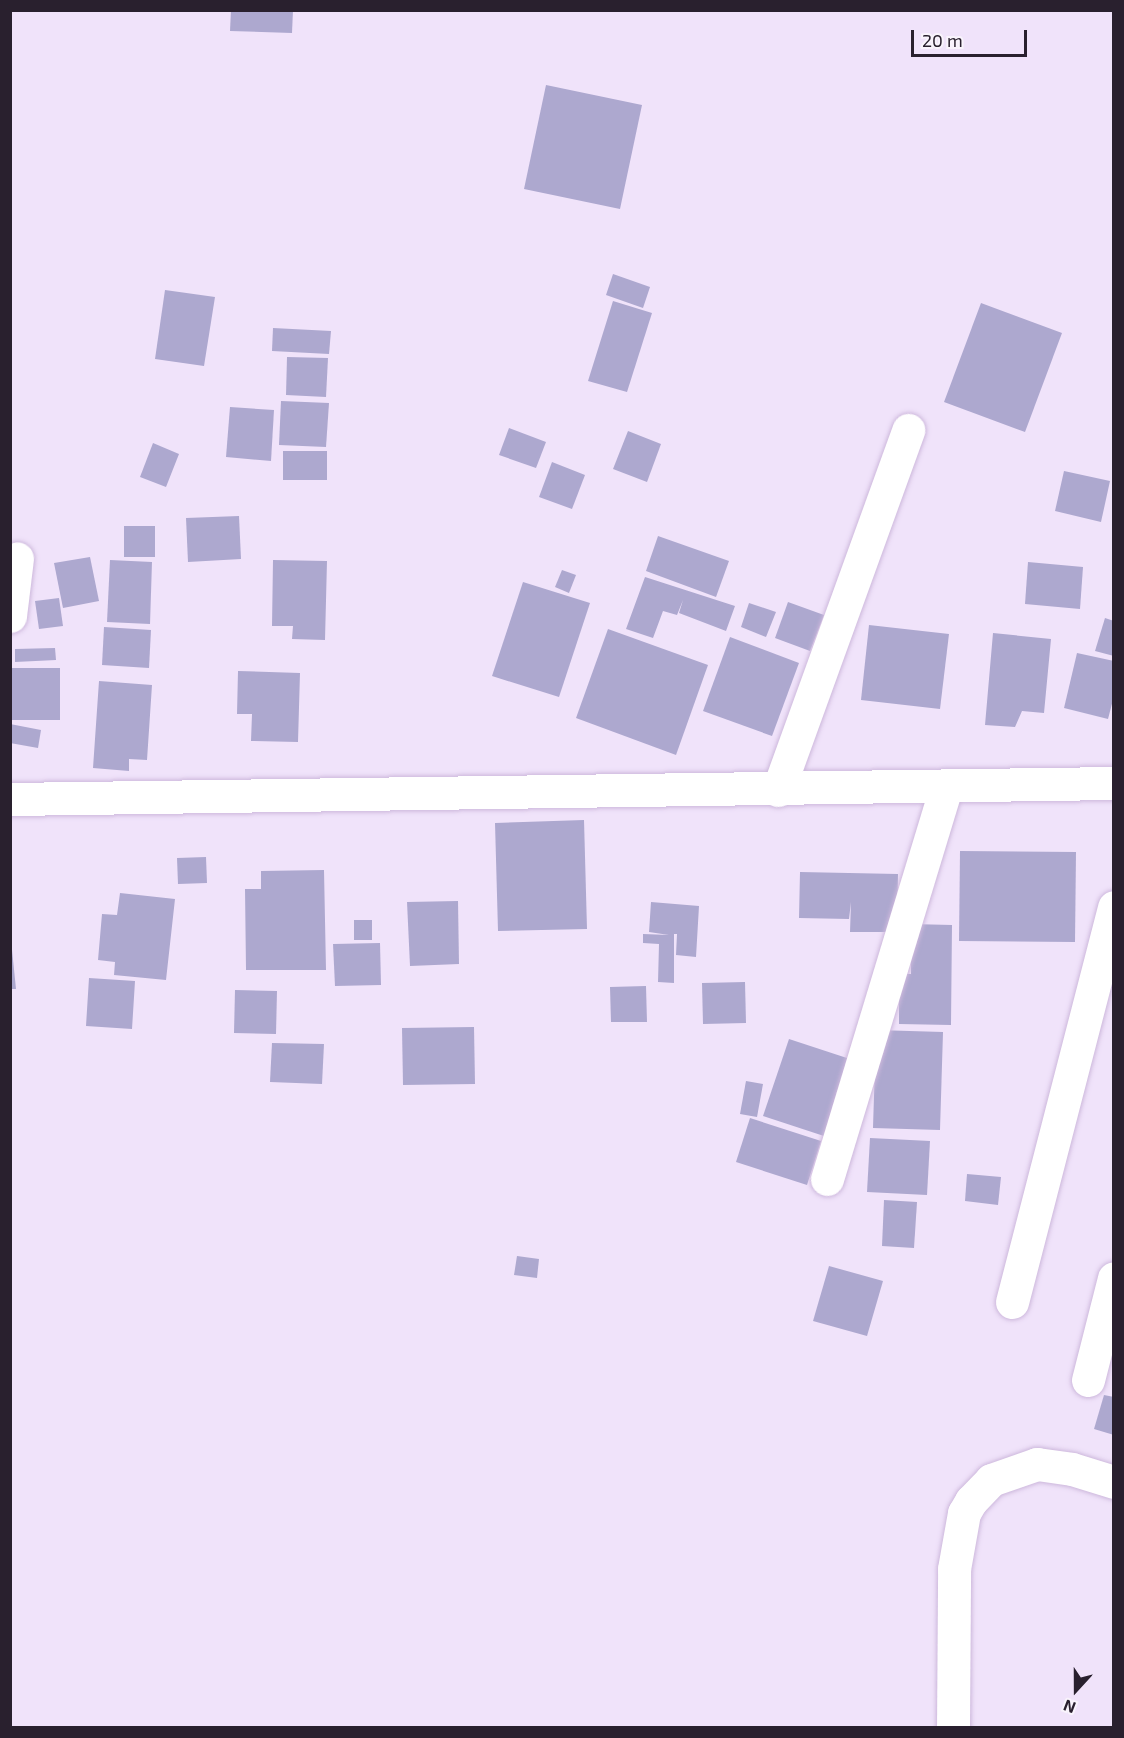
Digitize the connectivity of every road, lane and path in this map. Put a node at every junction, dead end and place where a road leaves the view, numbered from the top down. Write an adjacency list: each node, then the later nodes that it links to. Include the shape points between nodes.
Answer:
1 (908, 430): 6 (street)
2 (17, 558): 3 (street)
3 (10, 616)
4 (1113, 783): 5 (street)
5 (946, 787): 6 (street); 9 (street)
6 (778, 790): 7 (street)
7 (10, 799)
8 (1113, 907): 11 (street)
9 (827, 1179)
10 (1113, 1278): 12 (street)
11 (1012, 1302)
12 (1088, 1380)
13 (1113, 1482): 14 (street, via 1072,1469 1036,1464 991,1480 971,1501 964,1513 954,1569)
14 (953, 1728)

